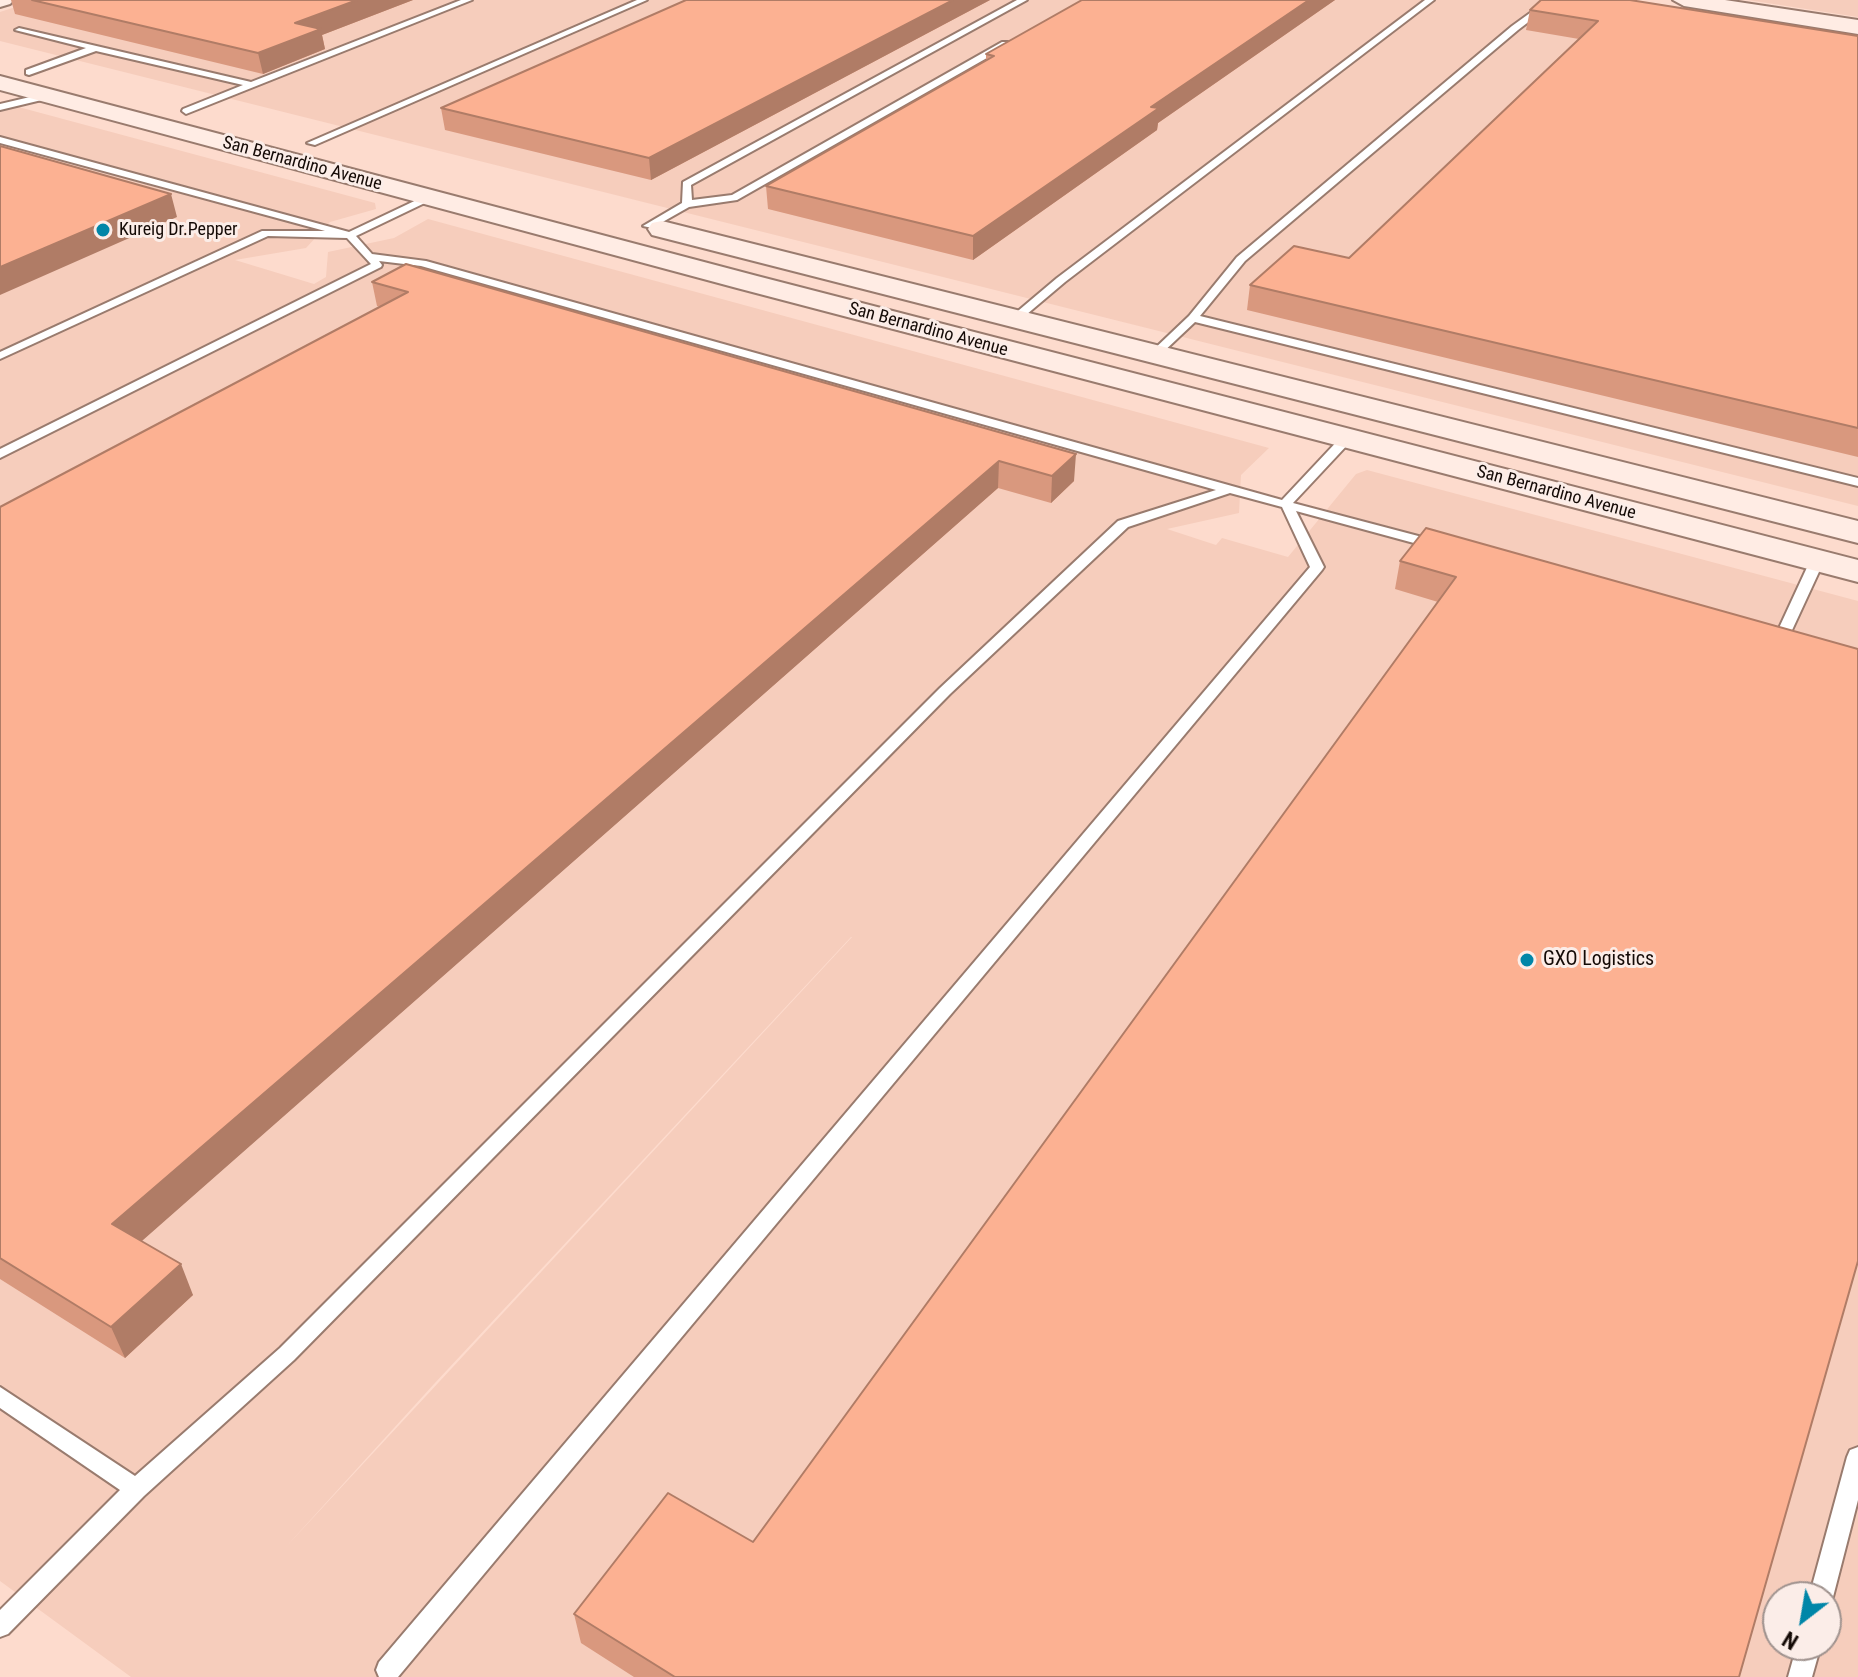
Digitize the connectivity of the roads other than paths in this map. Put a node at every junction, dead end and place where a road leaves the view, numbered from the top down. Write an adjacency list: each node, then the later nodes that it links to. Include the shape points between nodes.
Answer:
1 (468, 0): 14 (lane)
2 (643, 0): 19 (lane)
3 (1023, 0): 21 (lane, via 686,184)
4 (1430, 0): 25 (lane)
5 (1553, 0): 26 (lane, via 1241,259)
6 (1684, 0): 7 (main road)
7 (1858, 27)
8 (19, 30): 10 (lane)
9 (1015, 38): 21 (lane, via 734,198)
10 (95, 48): 12 (lane); 14 (lane)
11 (0, 64): 12 (main road, San Bernardino Avenue)
12 (29, 72): 17 (main road, San Bernardino Avenue)
13 (0, 83): 15 (main road, San Bernardino Avenue)
14 (252, 85): 17 (lane)
15 (47, 96): 16 (lane); 20 (main road, San Bernardino Avenue)
16 (0, 107)
17 (186, 111): 19 (main road, San Bernardino Avenue)
18 (0, 140): 23 (lane)
19 (312, 143): 22 (main road, San Bernardino Avenue)
20 (428, 198): 23 (lane); 29 (main road, San Bernardino Avenue)
21 (687, 204): 22 (lane)
22 (648, 226): 25 (main road, San Bernardino Avenue)
23 (350, 235): 24 (lane); 28 (lane, via 266,233)
24 (367, 256): 30 (lane, via 377,265); 32 (lane, via 422,263)
25 (1016, 318): 27 (main road, San Bernardino Avenue)
26 (1193, 318): 27 (lane); 31 (lane)
27 (1156, 353): 34 (main road, San Bernardino Avenue)
28 (0, 356)
29 (1347, 438): 33 (lane); 36 (main road, San Bernardino Avenue)
30 (0, 454)
31 (1858, 482)
32 (1228, 490): 33 (lane); 41 (lane, via 1123,524 945,691 287,1354)
33 (1286, 503): 35 (lane); 44 (lane, via 1317,567)
34 (1858, 532)
35 (1451, 549)
36 (1817, 561): 37 (main road, San Bernardino Avenue); 38 (lane, via 1787,642)
37 (1858, 571)
38 (1765, 636)
39 (0, 1396): 41 (lane)
40 (1858, 1457): 42 (lane)
41 (136, 1489): 43 (lane)
42 (1825, 1581)
43 (0, 1626)
44 (390, 1675)

